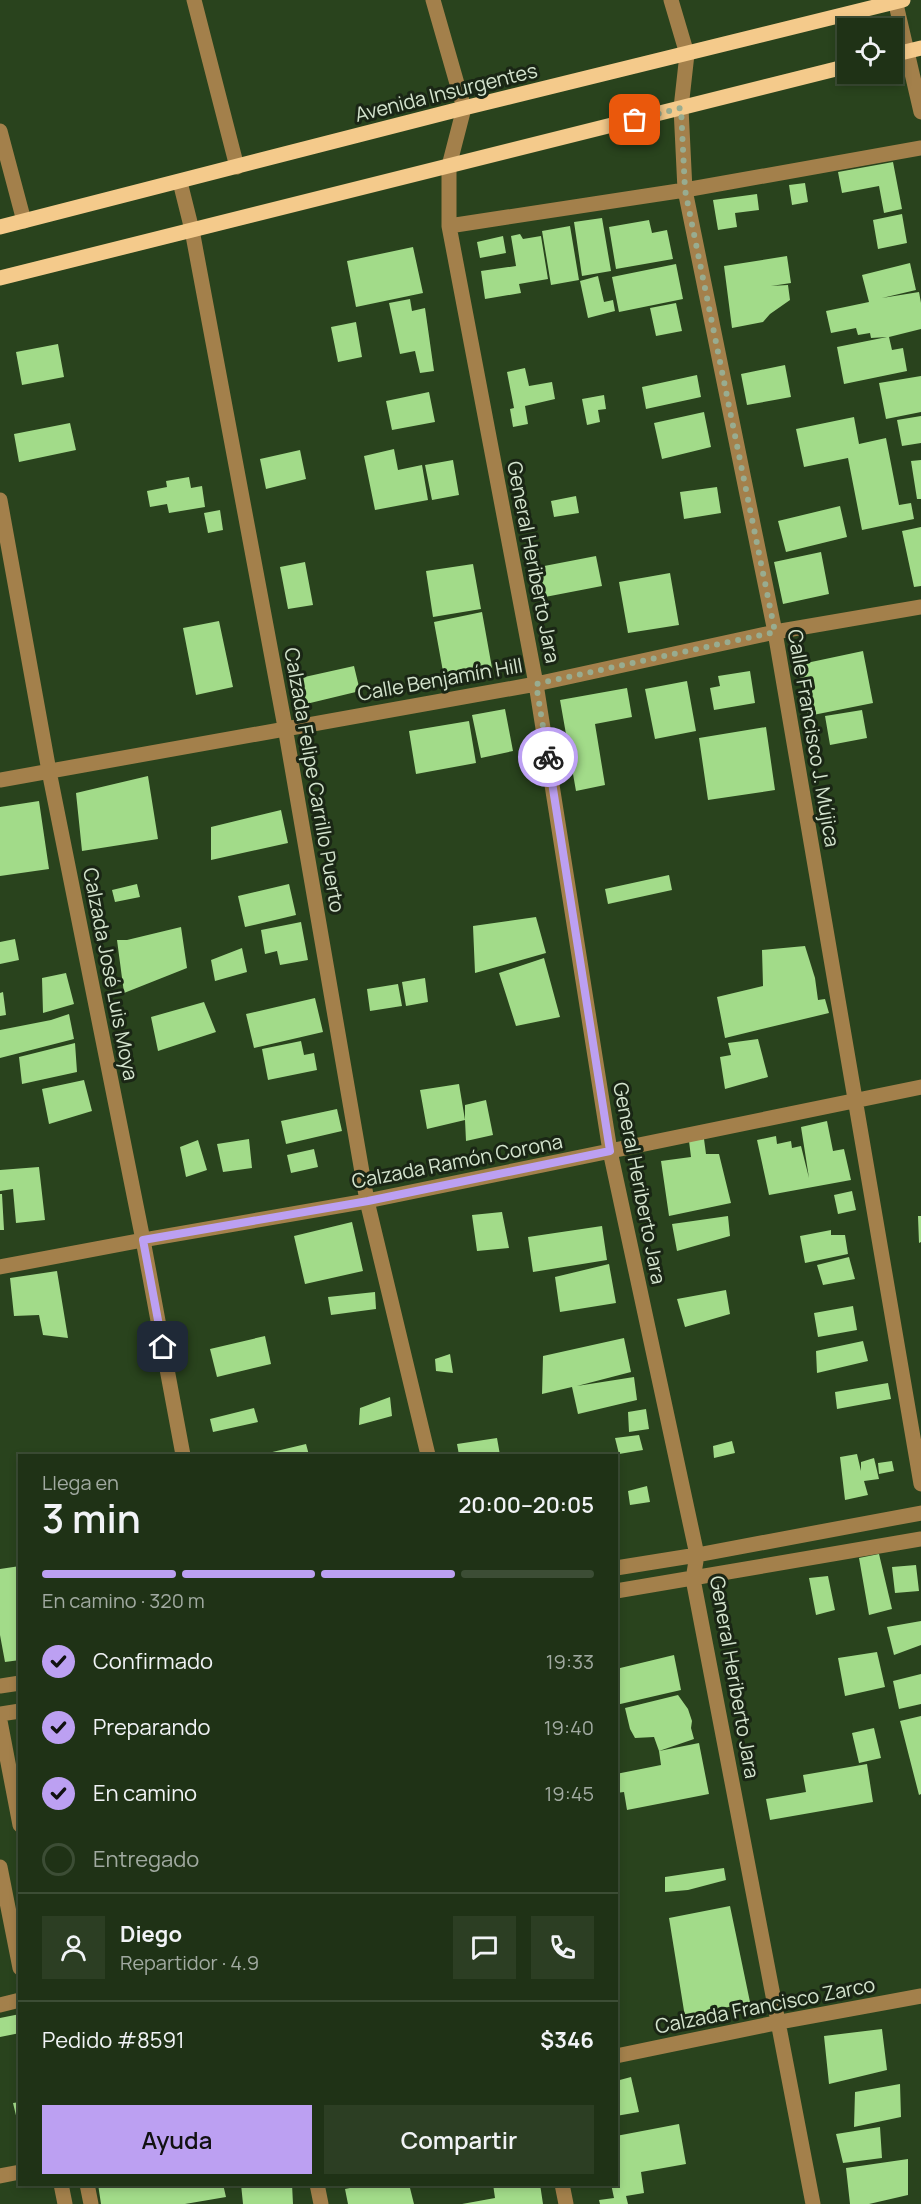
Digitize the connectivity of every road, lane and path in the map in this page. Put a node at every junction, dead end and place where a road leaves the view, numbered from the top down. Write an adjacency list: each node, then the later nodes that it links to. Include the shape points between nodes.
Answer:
1 (194, 0): 14 (street)
2 (433, 0): 8 (street)
3 (671, 0): 6 (street, Calle Francisco J. Mújica)
4 (898, 1): 5 (street); 6 (main road, Avenida Insurgentes)
5 (907, 52): 10 (street)
6 (687, 54): 8 (main road, Avenida Insurgentes); 9 (street, Calle Francisco J. Mújica)
7 (837, 69): 9 (main road)
8 (464, 108): 13 (street, General Heriberto Jara); 14 (main road, Avenida Insurgentes)
9 (681, 108): 13 (main road); 16 (street, Calle Francisco J. Mújica)
10 (921, 112)
11 (0, 131): 17 (street)
12 (921, 147): 16 (street)
13 (449, 166): 18 (street, General Heriberto Jara); 20 (main road)
14 (237, 167): 15 (main road, Avenida Insurgentes)
15 (180, 182): 17 (main road, Avenida Insurgentes); 20 (street, Calzada Felipe Carrillo Puerto)
16 (685, 190): 18 (street); 24 (street, Calle Francisco J. Mújica)
17 (24, 221): 19 (main road, Avenida Insurgentes)
18 (449, 226): 25 (street, General Heriberto Jara)
19 (0, 227)
20 (192, 231): 21 (main road); 26 (street, Calzada Felipe Carrillo Puerto)
21 (0, 278)
22 (0, 500): 27 (street, Calzada José Luis Moya)
23 (921, 607): 24 (street, Calle Benjamín Hill)
24 (775, 632): 25 (street, Calle Benjamín Hill); 30 (street, Calle Francisco J. Mújica)
25 (536, 684): 26 (street, Calle Benjamín Hill); 31 (street, General Heriberto Jara)
26 (285, 727): 27 (street, Calle Benjamín Hill); 32 (street, Calzada Felipe Carrillo Puerto)
27 (49, 771): 28 (street, Calle Benjamín Hill); 33 (street, Calzada José Luis Moya)
28 (0, 780)
29 (921, 1087): 30 (street, Calzada Ramón Corona)
30 (855, 1102): 31 (street, Calzada Ramón Corona); 37 (street, Calle Francisco J. Mújica)
31 (610, 1151): 32 (street, Calzada Ramón Corona); 40 (street, General Heriberto Jara)
32 (368, 1201): 33 (street, Calzada Ramón Corona); 36 (street, Calzada Felipe Carrillo Puerto)
33 (143, 1240): 34 (street, Calzada Ramón Corona); 35 (street, Calzada José Luis Moya)
34 (0, 1267)
35 (183, 1454)
36 (428, 1454)
37 (921, 1484)
38 (921, 1513): 40 (street)
39 (921, 1539): 42 (street)
40 (697, 1555): 41 (street); 42 (street, General Heriberto Jara)
41 (618, 1568)
42 (693, 1579): 43 (street); 55 (street, General Heriberto Jara)
43 (618, 1592)
44 (18, 1683): 45 (street)
45 (0, 1686)
46 (18, 1711): 47 (street)
47 (0, 1714)
48 (0, 1721): 49 (street)
49 (18, 1815)
50 (0, 1867): 51 (street)
51 (18, 1958)
52 (921, 1996): 55 (street, Calzada Francisco Zarco)
53 (18, 2000): 54 (street)
54 (0, 2005)
55 (780, 2022): 56 (street, Calzada Francisco Zarco); 67 (street, General Heriberto Jara)
56 (618, 2056)
57 (18, 2172): 58 (street)
58 (0, 2176)
59 (61, 2186): 63 (street)
60 (87, 2186): 64 (street)
61 (317, 2186): 65 (street)
62 (562, 2186): 66 (street)
63 (65, 2204)
64 (91, 2204)
65 (321, 2204)
66 (566, 2204)
67 (813, 2204)

